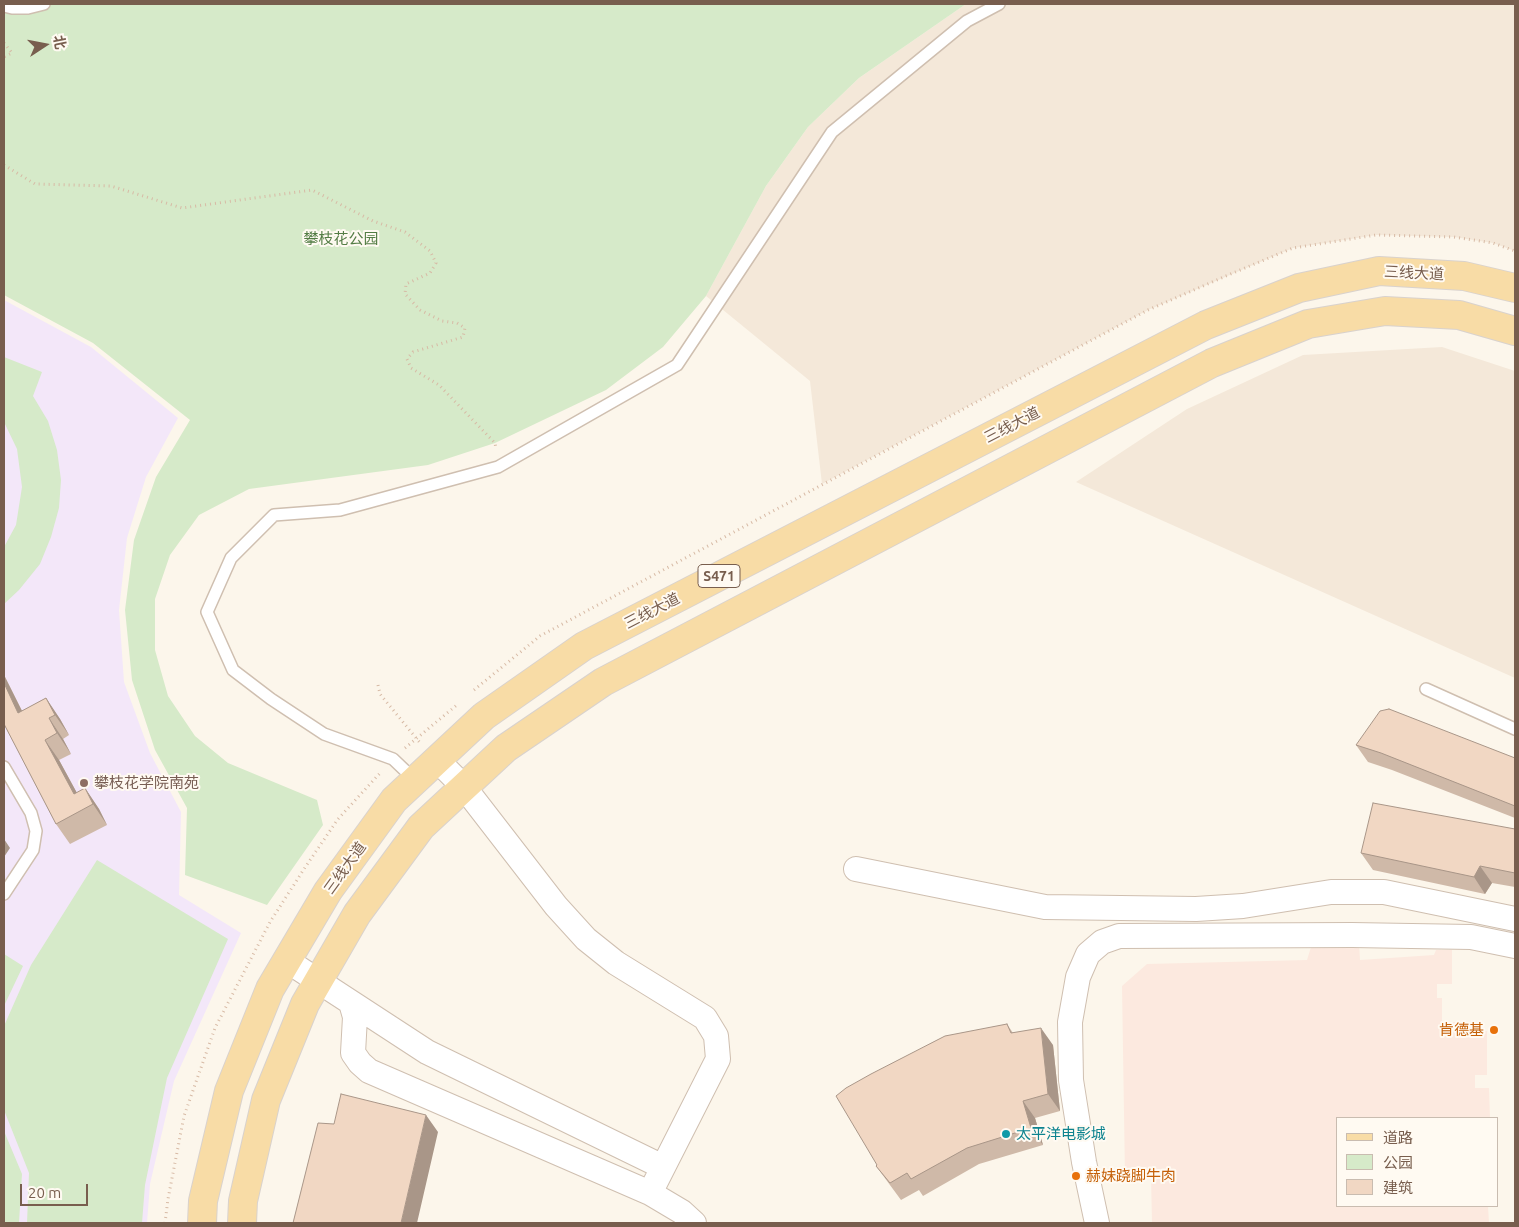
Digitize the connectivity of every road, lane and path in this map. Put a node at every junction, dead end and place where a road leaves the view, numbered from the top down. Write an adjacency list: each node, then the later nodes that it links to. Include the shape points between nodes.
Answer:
1 (44, 4): 3 (lane, via 28,8)
2 (999, 4): 16 (lane, via 968,21 832,132 677,365 498,467 340,510 274,515 231,558 207,612 233,670 324,734 393,760)
3 (4, 6)
4 (4, 42): 5 (path, via 12,52)
5 (4, 57)
6 (4, 165): 9 (path, via 35,184 111,186 182,208 312,190 373,221 405,232 430,251 436,263 430,273 406,284 405,294 420,310 465,328 463,337 413,352 407,360 411,368 439,385)
7 (1515, 288): 14 (main road, 三线大道 / S471, via 1464,276 1379,270 1299,288 1206,325 584,646 484,716)
8 (1515, 331): 17 (main road, S471, via 1459,315 1385,311 1308,324 1212,363 603,682 506,748)
9 (496, 443)
10 (378, 685): 13 (path, via 380,694)
11 (1426, 689): 12 (lane)
12 (1515, 729)
13 (416, 738)
14 (437, 760): 16 (main road, 三线大道 / S471); 17 (street)
15 (4, 767): 19 (lane, via 31,813 36,831 33,850)
16 (415, 780): 22 (main road, 三线大道 / S471, via 394,800 328,891)
17 (464, 786): 23 (main road, S471, via 420,827 357,914); 25 (street, via 556,906 586,938 616,963 705,1018 716,1036 718,1059)
18 (856, 869): 20 (street, via 1045,908 1196,909 1243,906 1330,892 1384,892)
19 (4, 894)
20 (1515, 919)
21 (1515, 946): 30 (street, via 1472,937 1352,935 1119,936 1102,942 1088,954 1078,977 1070,1022 1071,1080)
22 (286, 960): 23 (street); 27 (main road, 三线大道 / S471, via 270,989 229,1091 203,1201)
23 (318, 982): 24 (street); 28 (main road, S471, via 305,1004 266,1100)
24 (351, 1003): 25 (street, via 426,1052); 26 (street, via 355,1017 353,1053 369,1071)
25 (664, 1166): 26 (street)
26 (650, 1193): 29 (street)
27 (202, 1223)
28 (242, 1223)
29 (694, 1223)
30 (1097, 1223)

